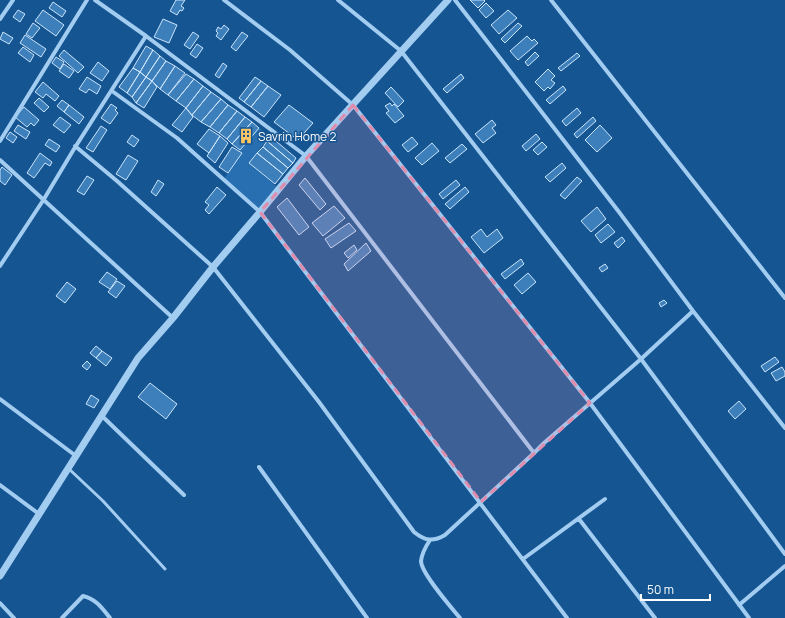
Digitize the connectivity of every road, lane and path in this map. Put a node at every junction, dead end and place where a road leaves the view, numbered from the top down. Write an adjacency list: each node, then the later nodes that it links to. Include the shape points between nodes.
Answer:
1 (13, 0): 9 (street)
2 (87, 0): 14 (street)
3 (95, 0): 10 (street)
4 (224, 0): 13 (street, via 290,50)
5 (338, 0): 11 (street)
6 (448, 0): 11 (street)
7 (456, 0): 23 (street)
8 (551, 0): 22 (street)
9 (0, 20)
10 (146, 36): 12 (street); 16 (street)
11 (401, 51): 13 (street); 25 (street)
12 (112, 91): 15 (street); 19 (street, via 177,138)
13 (353, 105): 16 (street); 27 (street)
14 (0, 142)
15 (75, 146): 18 (street); 21 (street)
16 (306, 156): 19 (street); 30 (street)
17 (0, 160): 18 (street)
18 (44, 199): 20 (street); 24 (street)
19 (260, 212): 21 (street); 37 (street)
20 (0, 266)
21 (213, 267): 24 (street); 40 (street, via 319,402 414,532)
22 (785, 298)
23 (693, 311): 25 (street); 29 (street)
24 (174, 318): 28 (street, via 138,358)
25 (641, 359): 27 (street); 41 (street)
26 (0, 399): 31 (street)
27 (590, 403): 30 (street); 48 (street)
28 (102, 416): 31 (street); 35 (street)
29 (785, 428)
30 (534, 453): 37 (street)
31 (76, 456): 33 (street)
32 (259, 467): 52 (street)
33 (68, 468): 38 (street); 45 (lane, via 103,501)
34 (0, 485): 38 (street)
35 (184, 495)
36 (605, 499): 39 (street)
37 (481, 502): 40 (street, via 445,535); 42 (street)
38 (39, 514): 44 (street)
39 (579, 518): 42 (street); 55 (street)
40 (430, 540): 53 (street, via 421,561 423,571)
41 (785, 554)
42 (523, 559): 54 (street)
43 (785, 566): 48 (street)
44 (2, 567): 46 (street)
45 (165, 569)
46 (0, 576)
47 (0, 603): 49 (street)
48 (740, 605): 56 (street)
49 (14, 618)
50 (62, 618): 51 (street, via 83,596 99,605)
51 (110, 618)
52 (367, 618)
53 (460, 618)
54 (567, 618)
55 (655, 618)
56 (749, 618)

